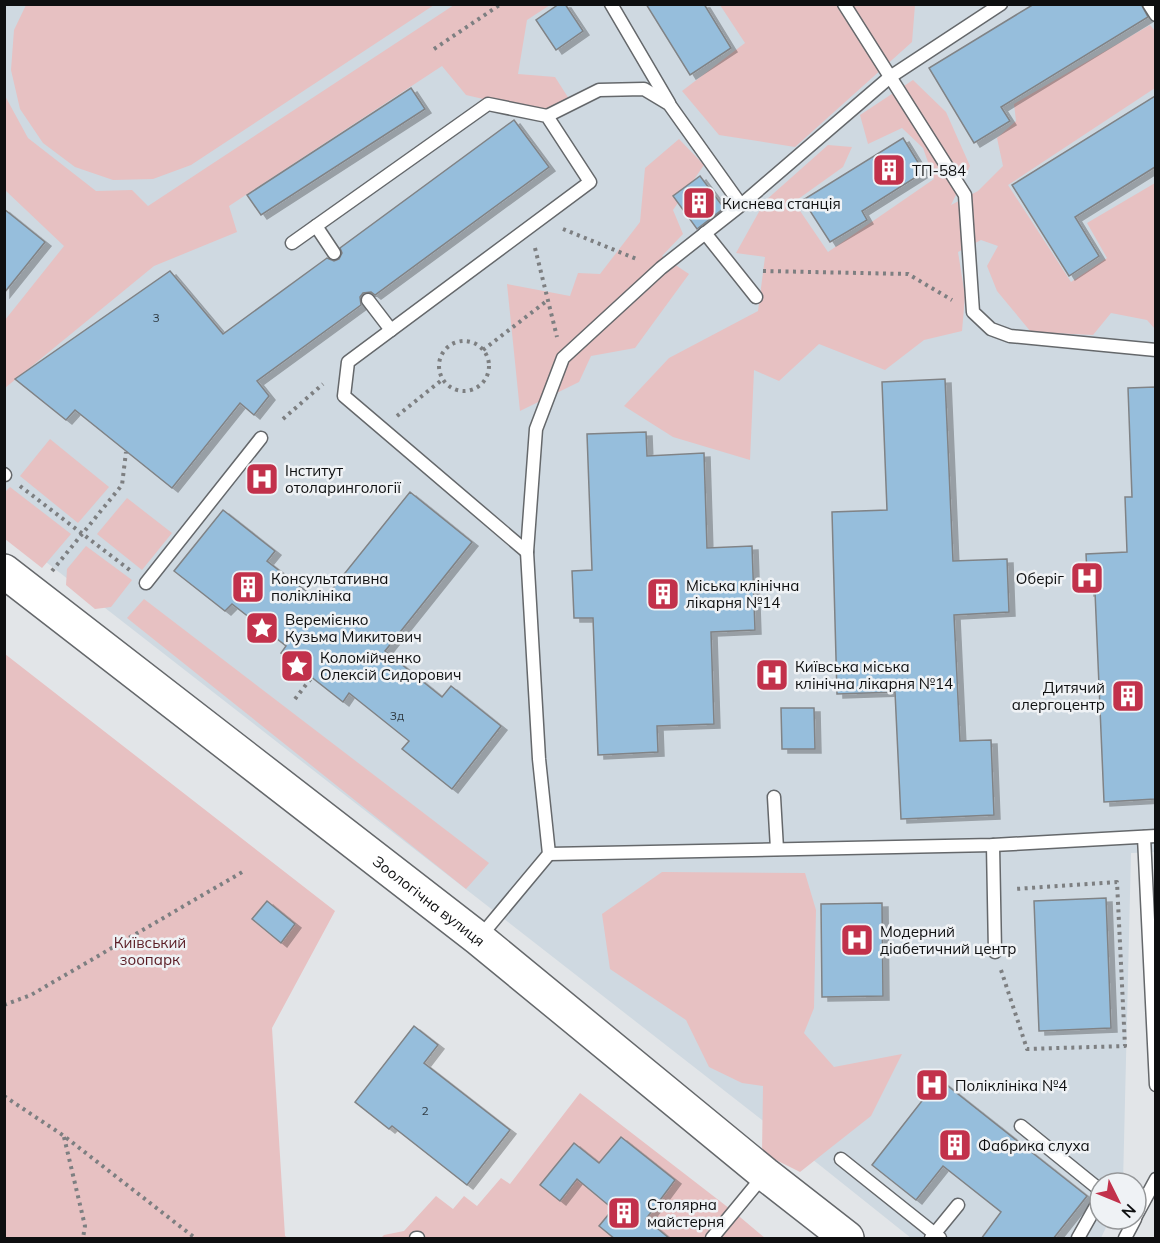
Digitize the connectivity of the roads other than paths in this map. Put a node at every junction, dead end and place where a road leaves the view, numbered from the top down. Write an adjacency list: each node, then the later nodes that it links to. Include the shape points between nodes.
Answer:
1 (611, 4): 7 (lane)
2 (844, 4): 6 (lane)
3 (1001, 4): 6 (lane)
4 (1149, 4): 5 (lane)
5 (1155, 15)
6 (890, 77): 9 (lane); 17 (lane, via 965,195 973,312 992,329 1010,336)
7 (669, 104): 8 (lane, via 644,89 599,90); 9 (lane)
8 (547, 116): 10 (lane, via 488,104); 16 (lane, via 590,182)
9 (741, 205): 11 (lane)
10 (316, 226): 12 (lane); 13 (lane)
11 (705, 233): 14 (lane); 19 (lane, via 563,358 536,429)
12 (292, 243)
13 (334, 253)
14 (756, 297)
15 (368, 300): 16 (lane)
16 (391, 330): 19 (lane, via 348,362 344,396)
17 (1155, 350)
18 (261, 438): 21 (lane)
19 (527, 552): 26 (lane, via 539,759)
20 (4, 571): 27 (street, Зоологічна вулиця)
21 (146, 583)
22 (774, 798): 25 (lane)
23 (1150, 837): 24 (lane); 29 (lane)
24 (993, 845): 25 (lane); 28 (lane)
25 (777, 849): 26 (lane)
26 (549, 854): 27 (lane)
27 (479, 939): 32 (street, Зоологічна вулиця)
28 (995, 952)
29 (1155, 1085)
30 (1021, 1126): 34 (lane)
31 (840, 1159): 38 (lane)
32 (765, 1174): 39 (lane); 40 (street, Зоологічна вулиця)
33 (1155, 1179): 35 (lane)
34 (1088, 1180)
35 (1148, 1193)
36 (958, 1205): 38 (lane)
37 (1088, 1221): 41 (lane)
38 (935, 1237)
39 (712, 1239)
40 (847, 1239)
41 (1078, 1239)

